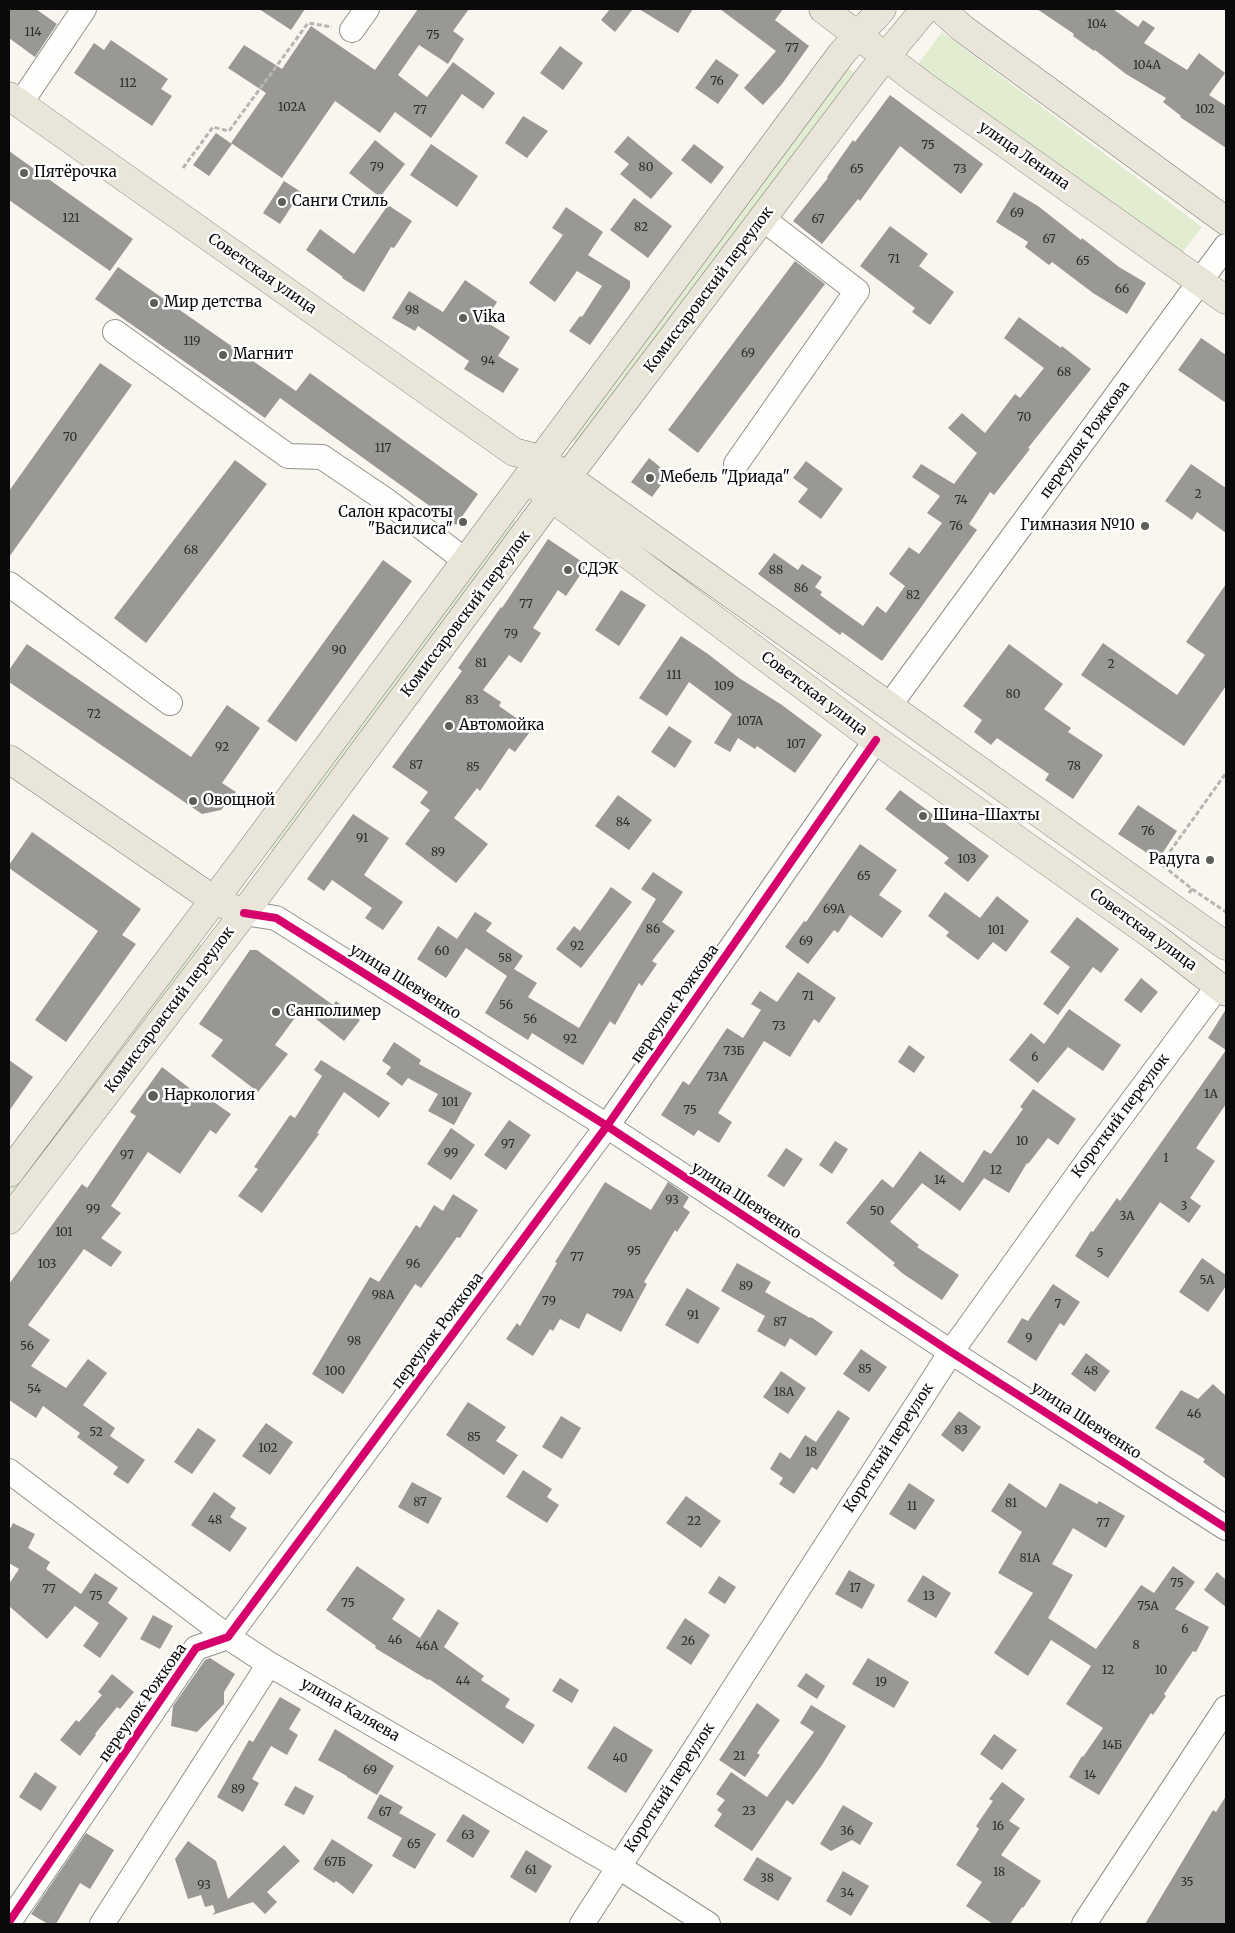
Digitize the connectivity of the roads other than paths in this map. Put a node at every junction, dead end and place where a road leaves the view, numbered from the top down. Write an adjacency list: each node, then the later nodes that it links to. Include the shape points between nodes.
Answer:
1 (84, 9): 10 (street)
2 (367, 9): 7 (street)
3 (823, 9): 8 (main road, улица Ленина)
4 (882, 9): 8 (main road, Комиссаровский переулок)
5 (925, 9): 9 (main road, Комиссаровский переулок)
6 (941, 9): 12 (main road, via 962,28)
7 (352, 30)
8 (858, 36): 9 (main road, улица Ленина); 18 (main road, Комиссаровский переулок)
9 (886, 56): 11 (main road, Комиссаровский переулок); 14 (main road, улица Ленина)
10 (14, 100): 18 (main road, Советская улица, via 514,452)
11 (763, 219): 17 (street, via 857,291); 19 (main road, Комиссаровский переулок)
12 (1226, 221)
13 (1226, 246): 14 (street, переулок Рожкова)
14 (1201, 282): 15 (main road, улица Ленина); 23 (street, переулок Рожкова)
15 (1226, 300)
16 (115, 332): 20 (street, via 288,456 322,457 388,501)
17 (736, 464)
18 (534, 470): 19 (main road, Советская улица); 20 (main road, Комиссаровский переулок)
19 (559, 487): 23 (main road, Советская улица); 24 (main road, Советская улица); 27 (main road, Комиссаровский переулок)
20 (466, 561): 26 (main road, Комиссаровский переулок)
21 (9, 584): 22 (street)
22 (170, 704)
23 (889, 706): 28 (main road, Советская улица, via 1184,900)
24 (876, 740): 29 (main road, Советская улица, via 1156,938); 30 (street, переулок Рожкова)
25 (9, 759): 26 (main road, улица Шевченко)
26 (214, 900): 27 (main road, улица Шевченко); 31 (main road, Комиссаровский переулок)
27 (244, 913): 30 (street, улица Шевченко, via 276,918); 32 (main road, Комиссаровский переулок)
28 (1226, 946)
29 (1222, 989): 33 (street, Короткий переулок, via 1087,1162)
30 (607, 1126): 33 (street, улица Шевченко); 36 (street, переулок Рожкова)
31 (9, 1173)
32 (9, 1220)
33 (951, 1352): 35 (street, улица Шевченко); 39 (street, Короткий переулок)
34 (9, 1471): 36 (street, улица Каляева)
35 (1226, 1528)
36 (228, 1637): 37 (street, улица Каляева); 40 (street, переулок Рожкова, via 196,1648)
37 (269, 1664): 39 (street, улица Каляева); 41 (street)
38 (1226, 1708): 44 (street)
39 (619, 1867): 42 (street, Короткий переулок); 43 (street, улица Каляева)
40 (9, 1922)
41 (102, 1924)
42 (582, 1924)
43 (708, 1924)
44 (1084, 1924)

